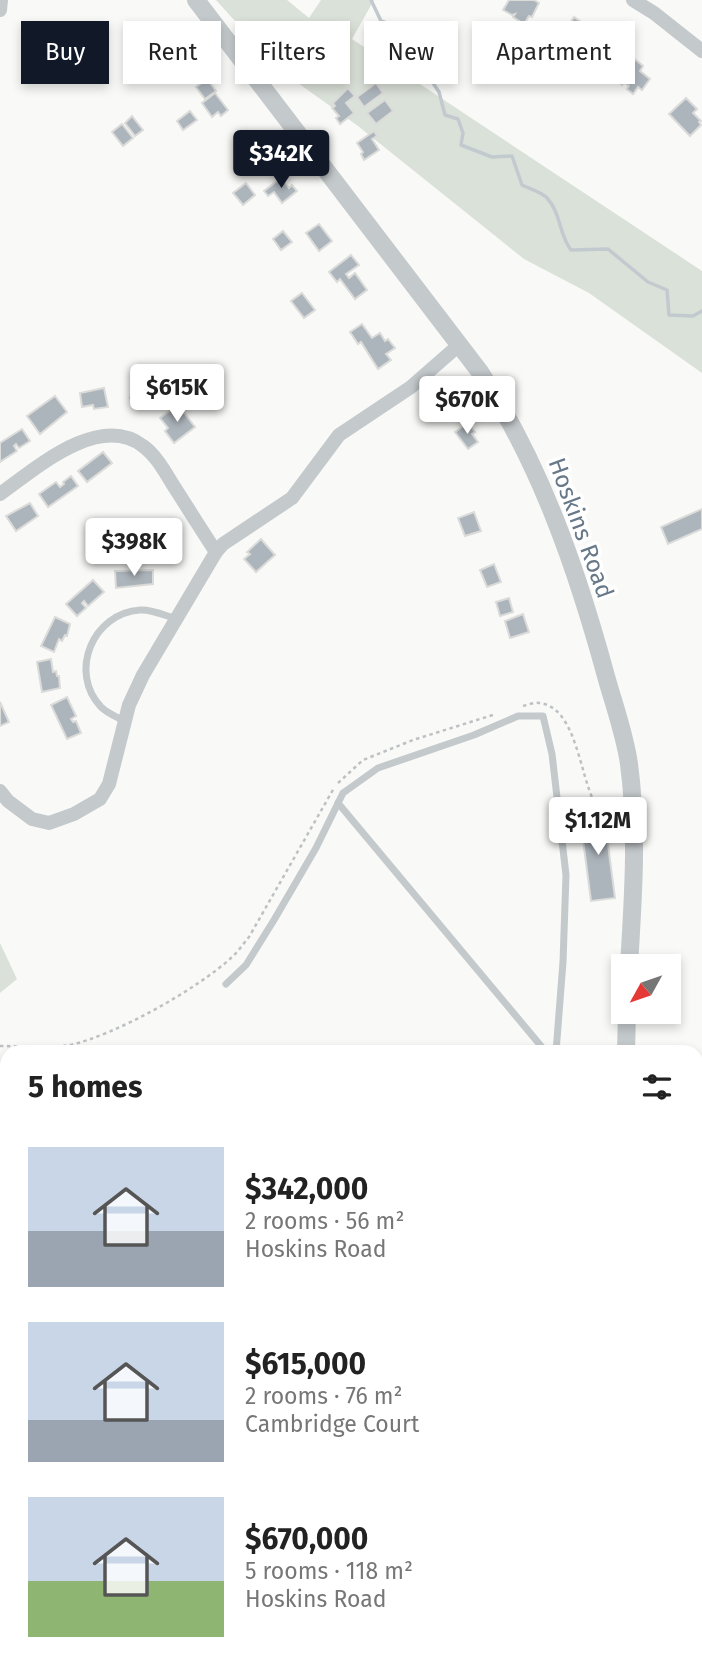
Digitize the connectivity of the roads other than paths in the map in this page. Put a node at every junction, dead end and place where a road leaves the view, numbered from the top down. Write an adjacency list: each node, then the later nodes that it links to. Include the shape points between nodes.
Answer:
1 (1, 0): 4 (street)
2 (196, 0): 6 (street, Hoskins Road)
3 (633, 0): 5 (street)
4 (0, 10)
5 (702, 51)
6 (459, 345): 8 (street, via 411,387 338,435 292,498); 13 (street, Hoskins Road, via 503,407 551,509 617,715 629,763 635,864)
7 (0, 494): 8 (street, via 53,456 89,438 129,437 160,465)
8 (216, 552): 9 (street)
9 (177, 619): 10 (street, via 143,675); 10 (lane, via 144,609 126,612 111,619 94,639 85,664 90,692 104,710)
10 (124, 721): 11 (street, via 109,783 100,799 74,814 49,823 32,819)
11 (0, 791)
12 (338, 803): 14 (lane, via 253,954); 16 (lane); 17 (lane, via 343,793 378,768 518,716 543,716 566,875)
13 (630, 954)
14 (226, 984)
15 (627, 1024): 18 (street)
16 (540, 1045)
17 (557, 1045)
18 (626, 1045)

